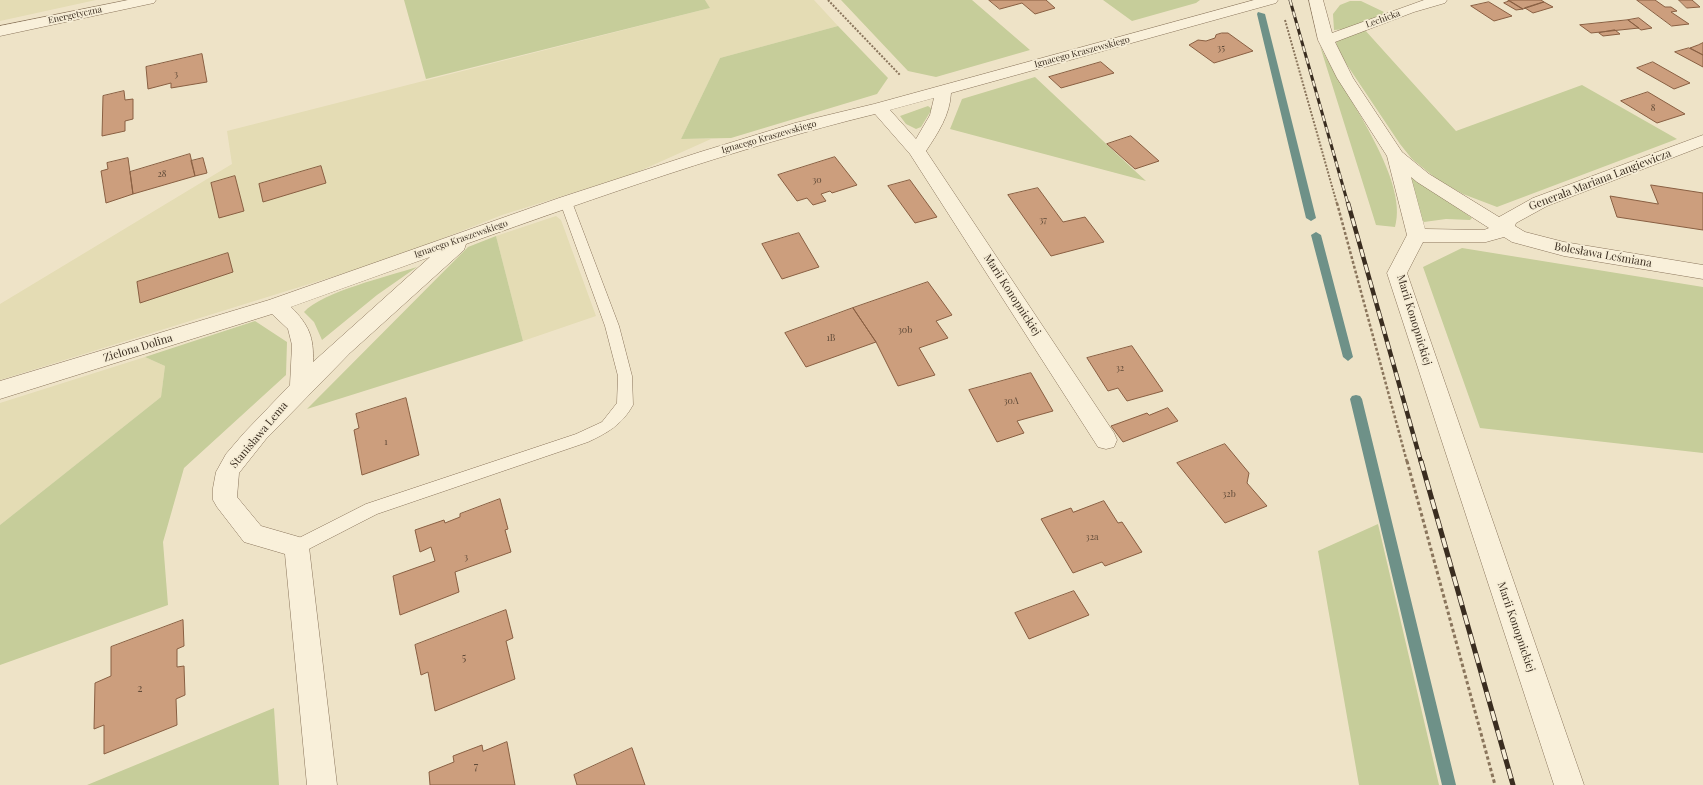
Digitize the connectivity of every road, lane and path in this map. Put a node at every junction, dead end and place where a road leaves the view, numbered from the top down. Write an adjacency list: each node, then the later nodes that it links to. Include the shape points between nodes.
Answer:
1 (149, 0): 8 (street, Energetyczna)
2 (828, 0): 11 (path)
3 (1271, 0): 6 (street, Ignacego Kraszewskiego)
4 (1316, 0): 9 (street)
5 (1440, 0): 9 (street, Lechicka)
6 (1238, 4): 10 (street, Ignacego Kraszewskiego)
7 (1284, 15): 27 (path)
8 (0, 31)
9 (1326, 40): 15 (street, via 1345,78)
10 (943, 90): 11 (street, Ignacego Kraszewskiego); 14 (street, via 943,103 932,129)
11 (921, 97): 12 (street, Ignacego Kraszewskiego)
12 (879, 108): 14 (street, Marii Konopnickiej); 16 (street, Ignacego Kraszewskiego, via 801,127)
13 (1703, 140): 17 (street, Generała Mariana Langiewicza, via 1540,202 1507,220)
14 (917, 151): 24 (street, Marii Konopnickiej)
15 (1396, 156): 17 (street, via 1423,178); 18 (street)
16 (566, 202): 19 (street, Ignacego Kraszewskiego); 25 (lane, via 612,326 625,376 625,405 607,426 582,438 372,509)
17 (1505, 229): 18 (street, via 1486,236); 20 (street, Bolesława Leśmiana, via 1519,237 1564,249)
18 (1416, 235): 28 (street, Marii Konopnickiej, via 1397,273)
19 (466, 238): 21 (street, Ignacego Kraszewskiego); 22 (street, Stanisława Lema, via 380,312)
20 (1703, 272)
21 (276, 305): 22 (street, via 297,326 303,345); 23 (street, Zielona Dolina)
22 (301, 387): 25 (street, Stanisława Lema, via 255,436 230,467 225,480 225,500 253,534)
23 (0, 390)
24 (1106, 440)
25 (297, 547): 26 (street)
26 (322, 785)
27 (1495, 785)
28 (1569, 785)

